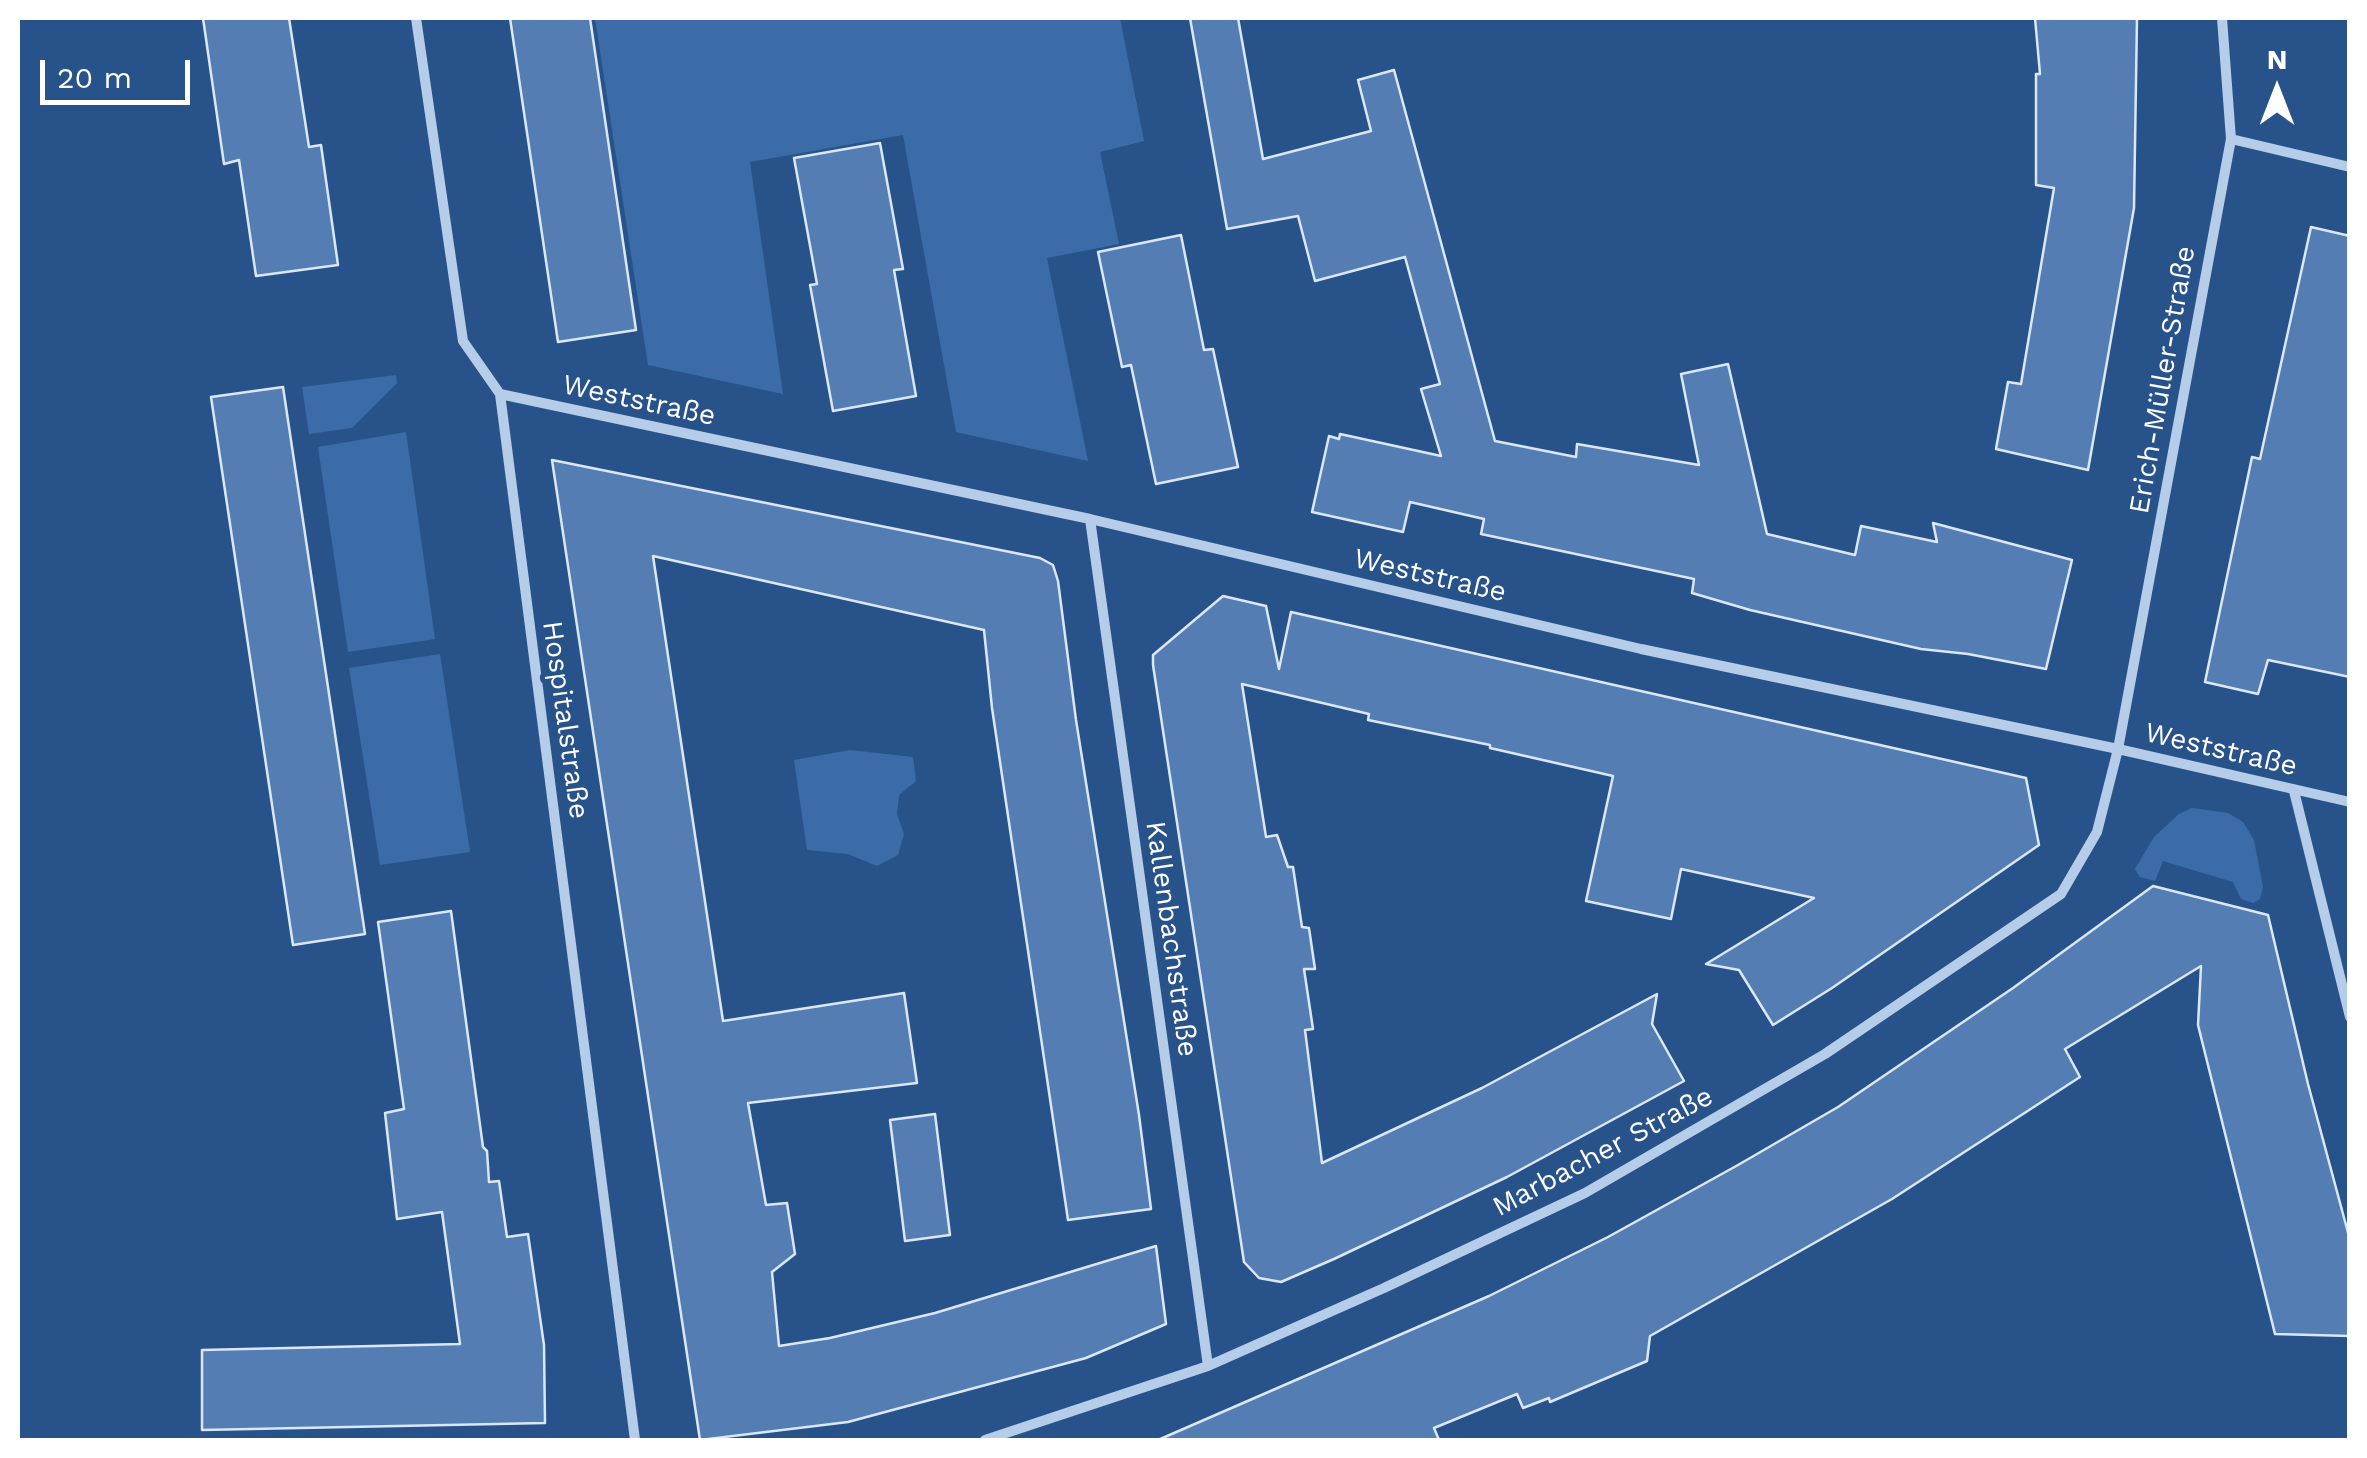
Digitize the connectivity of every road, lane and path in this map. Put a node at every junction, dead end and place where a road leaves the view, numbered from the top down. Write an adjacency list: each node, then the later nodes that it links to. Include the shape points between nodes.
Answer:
1 (416, 18): 5 (street, Hospitalstraße, via 463,341)
2 (2222, 18): 3 (street, Erich-Müller-Straße)
3 (2230, 139): 4 (street); 7 (street, Erich-Müller-Straße)
4 (2350, 167)
5 (500, 394): 6 (street, Weststraße); 12 (street, Hospitalstraße)
6 (1090, 518): 7 (street, Weststraße, via 1641,650); 11 (street, Kallenbachstraße)
7 (2118, 748): 8 (street, Weststraße); 11 (street, Marbacher Straße, via 2097,832 2061,894 1825,1054 1585,1193)
8 (2294, 791): 9 (street, Weststraße); 10 (street)
9 (2350, 802)
10 (2350, 1017)
11 (1208, 1366): 13 (street, Marbacher Straße)
12 (635, 1440)
13 (985, 1440)

